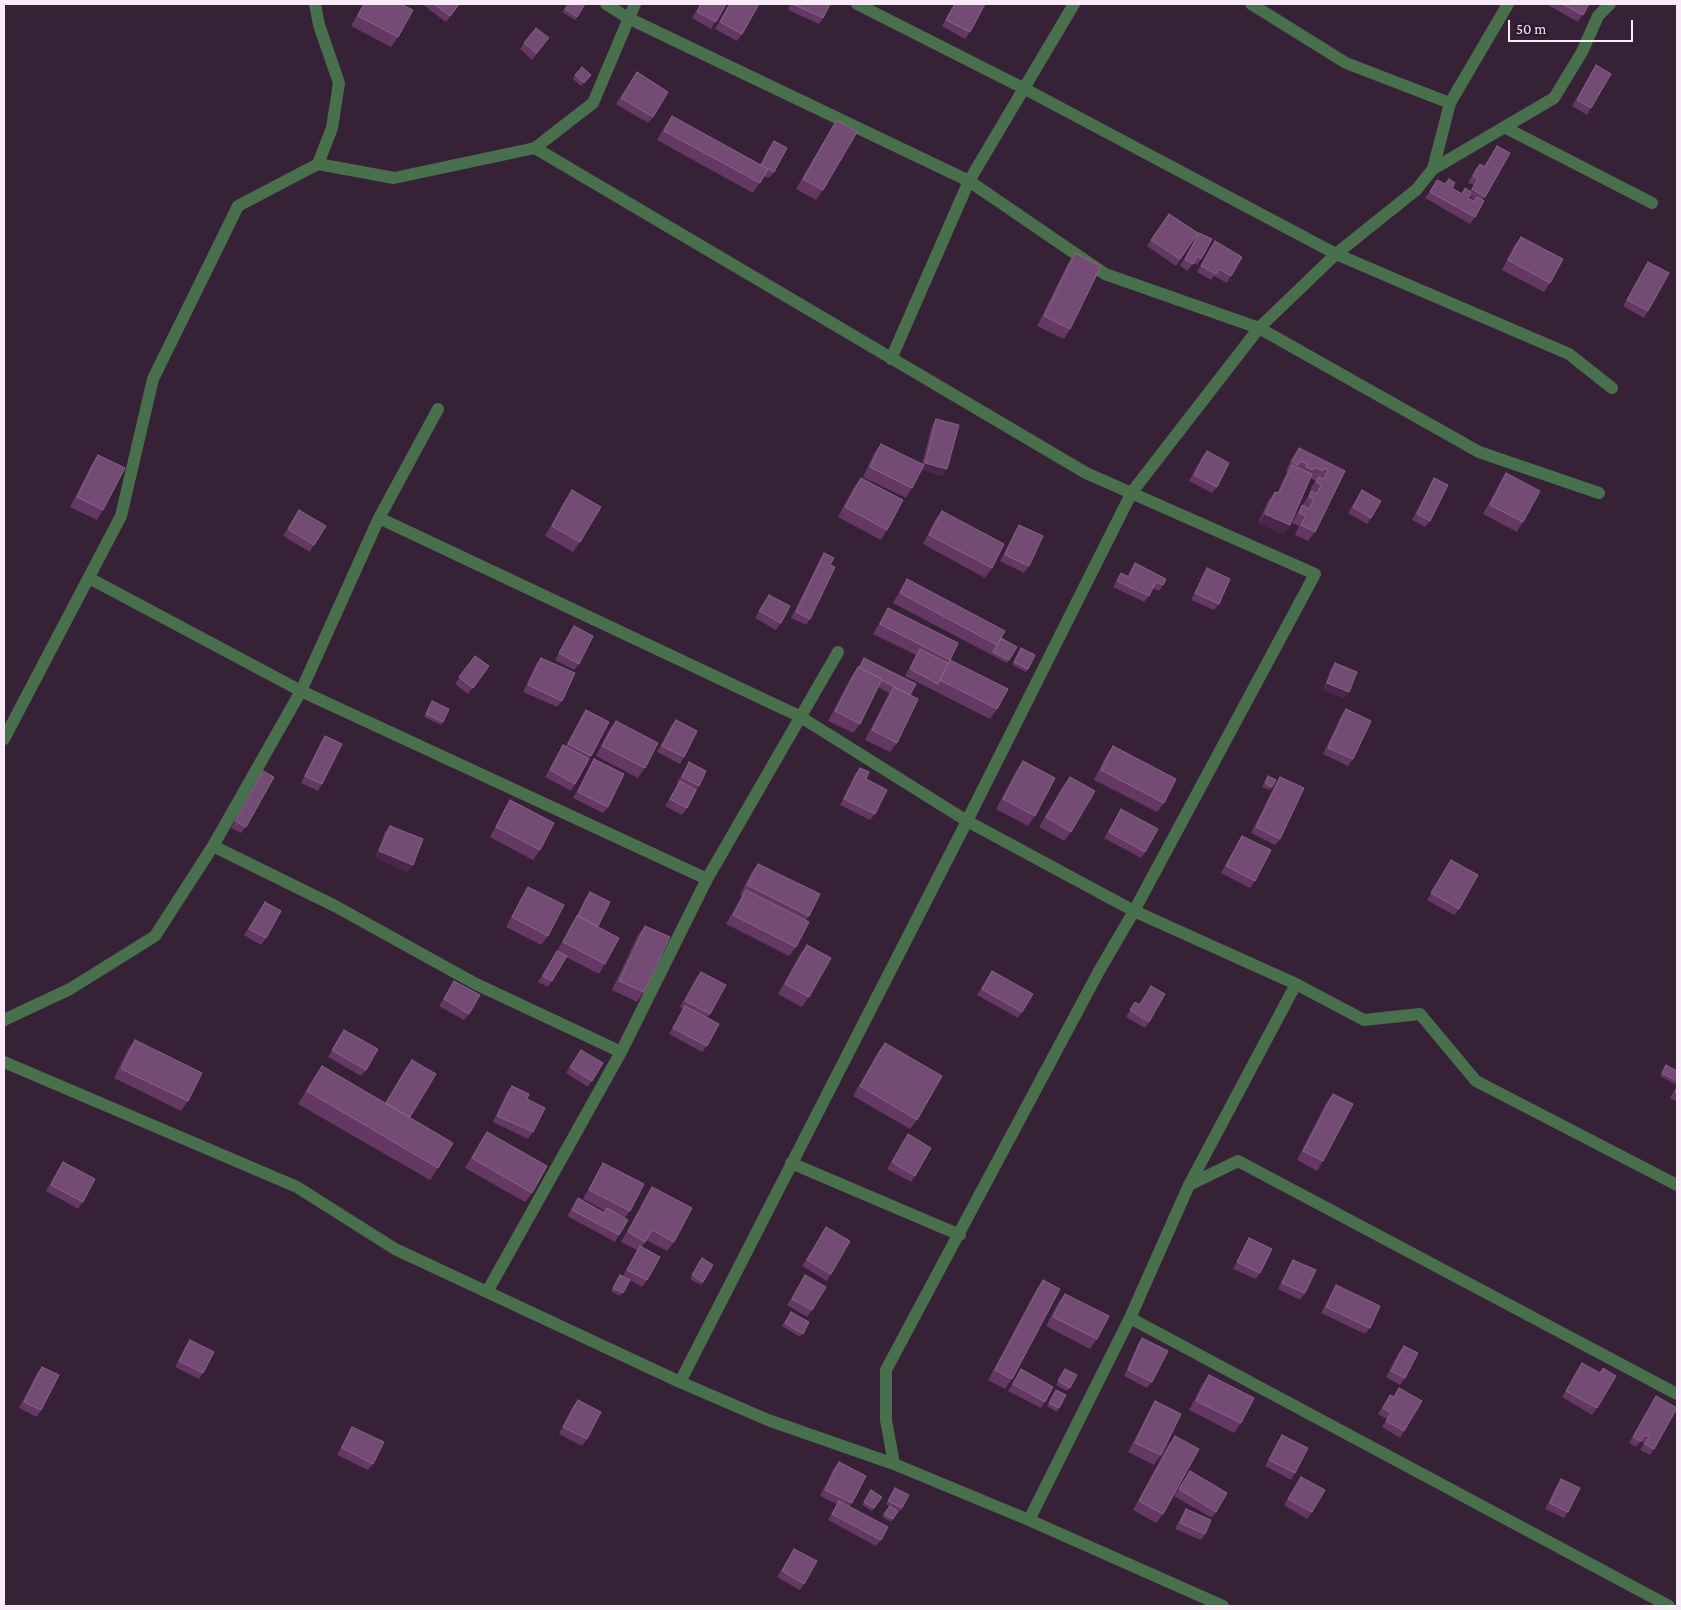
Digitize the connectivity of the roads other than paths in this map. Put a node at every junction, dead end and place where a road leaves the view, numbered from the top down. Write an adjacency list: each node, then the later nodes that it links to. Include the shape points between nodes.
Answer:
1 (315, 4): 14 (street, via 339,83 332,128)
2 (606, 4): 9 (street)
3 (635, 4): 9 (street)
4 (857, 4): 10 (street)
5 (1074, 4): 10 (street)
6 (1251, 4): 11 (street, via 1346,63)
7 (1508, 4): 11 (street)
8 (1610, 4): 12 (street, via 1598,16 1582,52 1554,98)
9 (628, 18): 13 (street, via 593,103); 16 (street)
10 (1025, 89): 16 (street); 18 (street)
11 (1450, 103): 15 (street)
12 (1504, 127): 15 (street); 17 (street)
13 (535, 148): 14 (street, via 394,178); 20 (street)
14 (318, 164): 26 (street, via 238,206 152,379 120,516)
15 (1433, 168): 18 (street, via 1416,190)
16 (969, 181): 19 (street, via 1105,274); 20 (street)
17 (1652, 203)
18 (1336, 254): 19 (street); 21 (street, via 1570,354)
19 (1259, 328): 23 (street); 24 (street, via 1479,452)
20 (891, 359): 23 (street, via 1086,473)
21 (1612, 388)
22 (438, 409): 25 (street)
23 (1132, 492): 31 (street); 34 (street, via 1315,574)
24 (1599, 493)
25 (379, 518): 28 (street); 29 (street)
26 (88, 578): 28 (street); 30 (street)
27 (838, 652): 29 (street)
28 (301, 691): 32 (street); 33 (street)
29 (799, 716): 31 (street); 33 (street)
30 (4, 739)
31 (967, 821): 34 (street); 39 (street)
32 (213, 846): 36 (street, via 154,936 70,989); 37 (street, via 335,906 476,984)
33 (707, 880): 37 (street)
34 (1134, 911): 35 (street); 42 (street)
35 (1296, 984): 40 (street); 41 (street, via 1364,1020 1420,1014 1476,1080)
36 (4, 1020)
37 (621, 1052): 43 (street)
38 (4, 1062): 43 (street, via 297,1187 396,1249)
39 (791, 1163): 42 (street); 45 (street)
40 (1189, 1185): 44 (street); 46 (street, via 1238,1162)
41 (1677, 1185)
42 (960, 1235): 47 (street, via 886,1370 886,1420)
43 (487, 1292): 45 (street)
44 (1130, 1318): 48 (street); 50 (street)
45 (680, 1382): 47 (street, via 768,1420)
46 (1677, 1394)
47 (894, 1464): 48 (street)
48 (1029, 1520): 49 (street)
49 (1223, 1606)
50 (1669, 1606)

